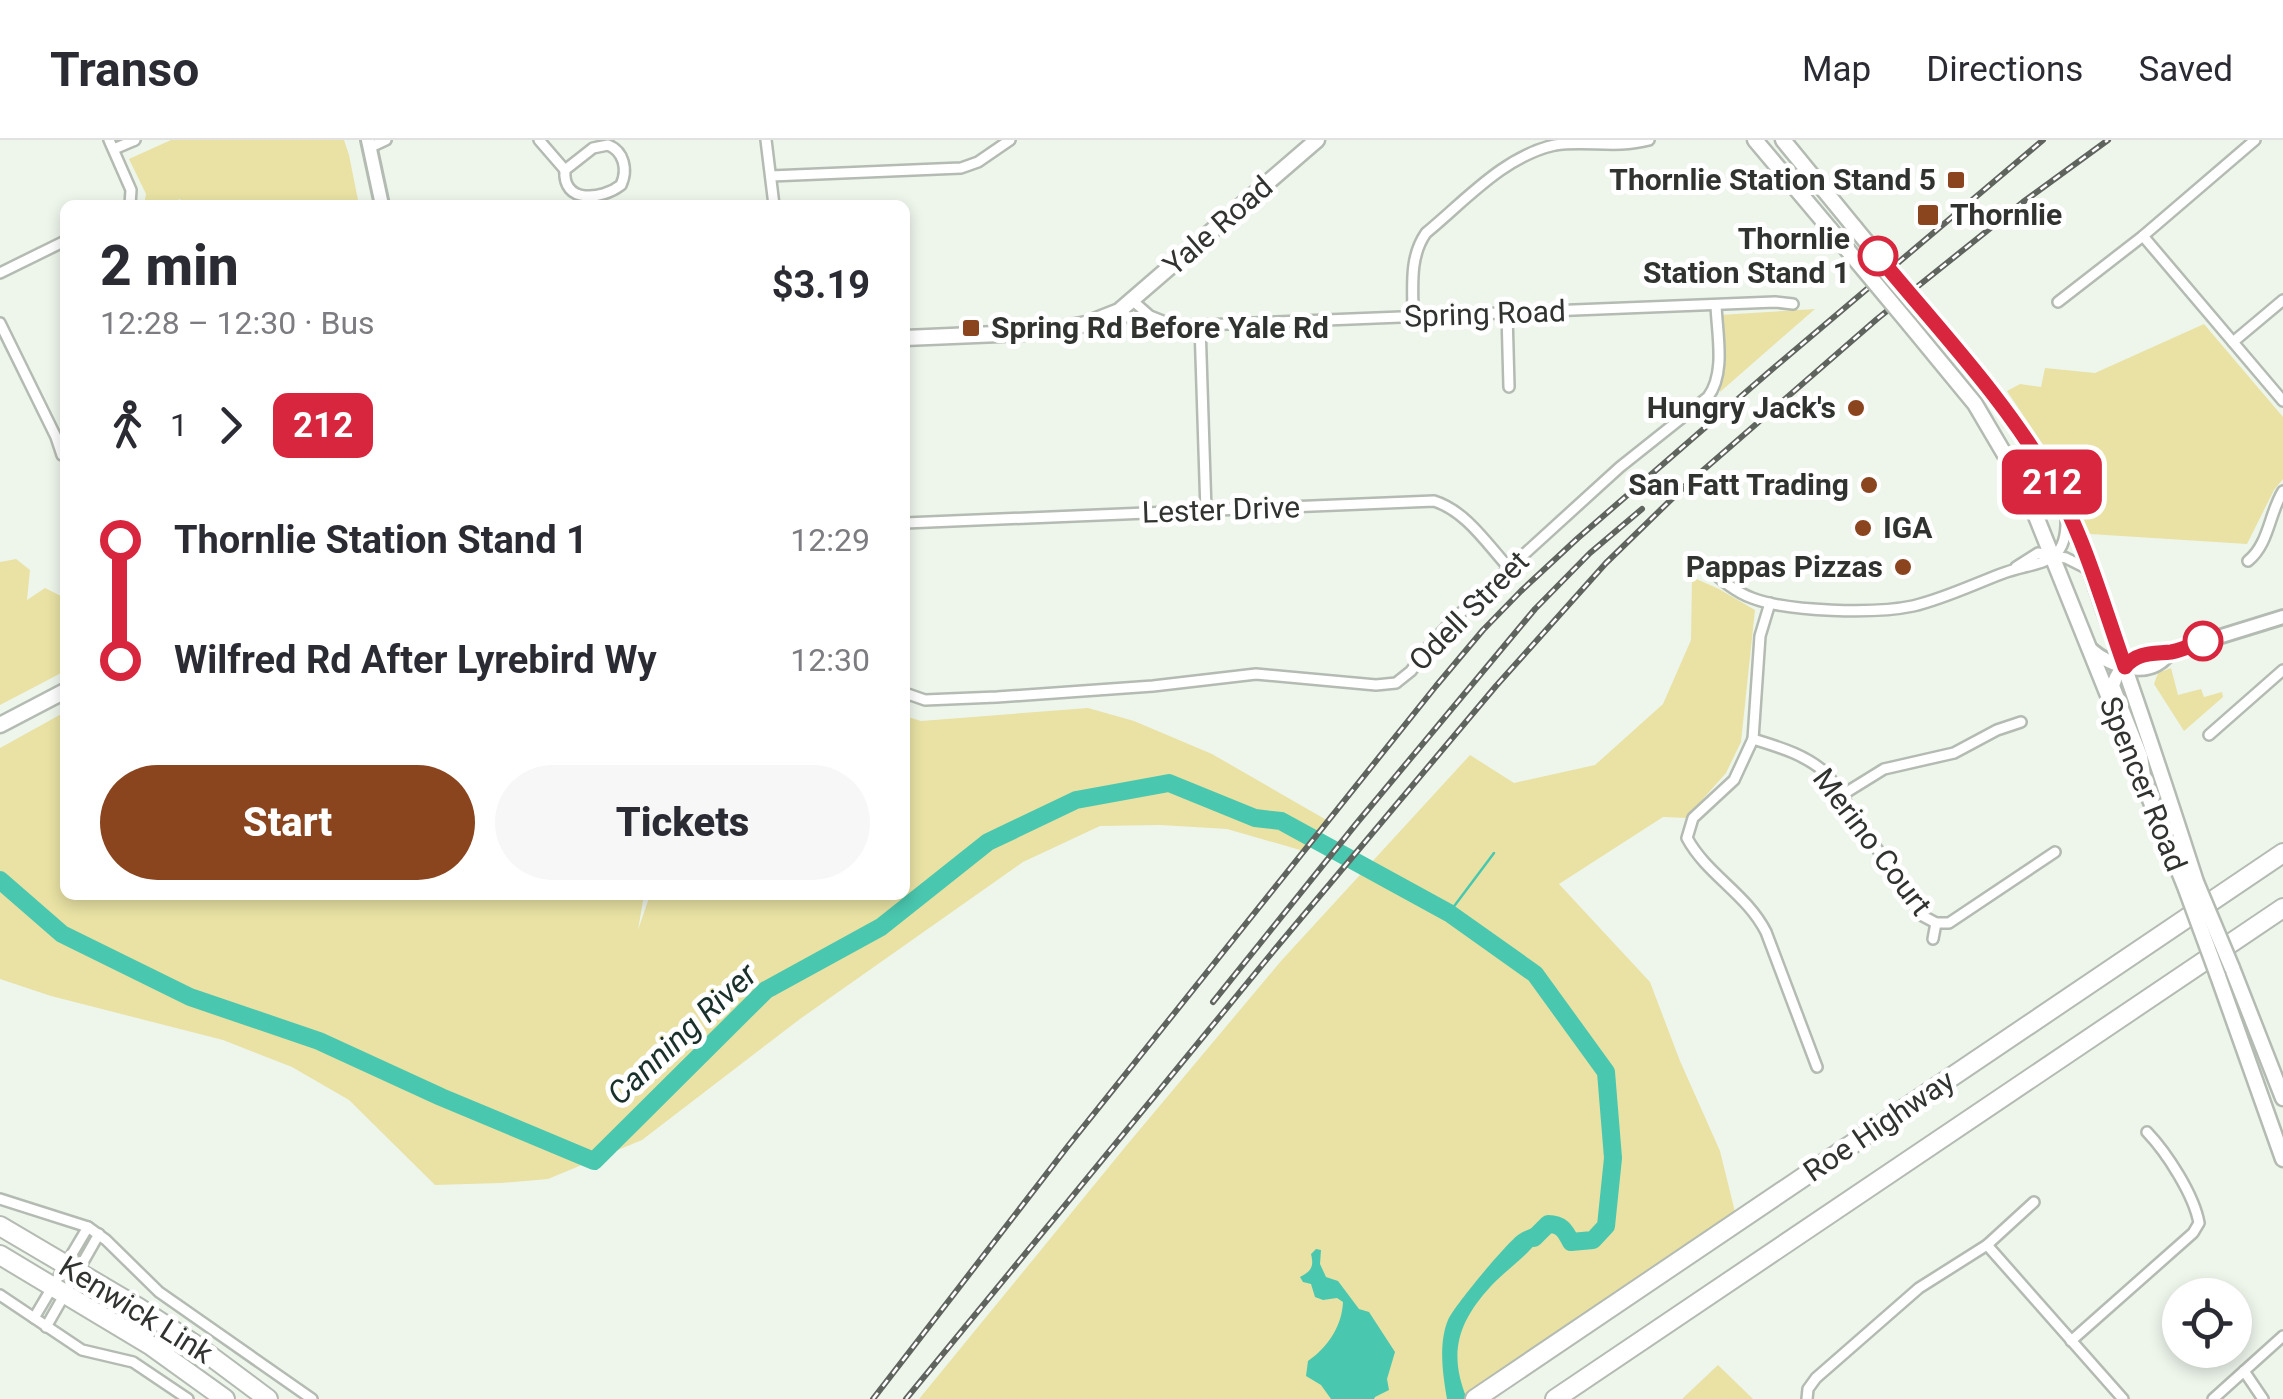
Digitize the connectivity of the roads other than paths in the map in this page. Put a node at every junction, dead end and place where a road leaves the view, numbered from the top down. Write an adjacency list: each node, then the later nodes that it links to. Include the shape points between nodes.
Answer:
1 (135, 140): 12 (street)
2 (386, 140): 11 (street)
3 (540, 140): 13 (street)
4 (766, 140): 14 (street)
5 (1010, 140): 14 (street, via 961,168)
6 (1317, 140): 22 (main road, Yale Road)
7 (1649, 140): 28 (street, via 1557,144 1500,171 1418,244)
8 (1755, 140): 38 (main road, Spencer Road, bridge, via 1974,404)
9 (1783, 140): 34 (main road, Spencer Road, bridge)
10 (2255, 140): 18 (street)
11 (370, 144): 16 (main road)
12 (112, 145): 15 (street)
13 (565, 170): 13 (street, via 608,145 621,156 625,176 609,193 581,194 567,186)
14 (770, 176): 17 (street)
15 (130, 200)
16 (381, 200)
17 (773, 200)
18 (2144, 236): 23 (street); 33 (street)
19 (60, 243): 20 (street)
20 (0, 273)
21 (2283, 300): 33 (street)
22 (1132, 301): 26 (main road, Yale Road); 31 (street, via 1159,322)
23 (2058, 302)
24 (1793, 304): 25 (street, Spring Road)
25 (1716, 306): 27 (street, Spring Road); 46 (street, Odell Street, via 1718,374 1708,397)
26 (1120, 312): 31 (street, Spring Road, via 1141,325); 32 (main road, via 1044,332)
27 (1507, 313): 28 (street, Spring Road); 35 (street)
28 (1414, 316): 30 (street, Spring Road)
29 (0, 323): 37 (street)
30 (1200, 325): 31 (street, Spring Road); 41 (street)
31 (1178, 326)
32 (910, 338)
33 (2234, 342): 36 (street)
34 (1974, 372): 38 (main road, via 2022,451); 40 (main road, Spencer Road)
35 (1509, 388)
36 (2283, 401)
37 (60, 449)
38 (2016, 472): 43 (main road, Spencer Road)
39 (2283, 491): 44 (street, via 2262,546)
40 (2065, 506): 43 (street, via 2064,543); 47 (main road, Spencer Road)
41 (1206, 510): 42 (street, Lester Drive); 46 (street, Lester Drive, via 1434,501 1460,515)
42 (910, 522)
43 (2054, 557): 47 (street); 48 (street, via 1916,605 1834,610); 50 (main road, Spencer Road)
44 (2248, 561)
45 (1702, 564): 48 (street, via 1751,598)
46 (1510, 568): 54 (street, Odell Street, via 1396,684 1256,674 997,697)
47 (2090, 571): 51 (main road, Spencer Road)
48 (1770, 603): 58 (street, via 1760,636)
49 (2283, 617): 51 (main road, via 2132,658)
50 (2088, 646): 51 (main road); 59 (main road, Spencer Road)
51 (2125, 667): 59 (main road, via 2114,686); 63 (main road, Spencer Road)
52 (2283, 670): 57 (street)
53 (60, 694): 56 (main road)
54 (910, 696)
55 (2021, 722): 60 (street, via 1954,753 1884,770)
56 (0, 725)
57 (2209, 735)
58 (1752, 739): 60 (street, Merino Court, via 1812,762); 68 (street, via 1734,780 1693,818 1688,838 1758,916)
59 (2146, 784): 63 (main road, Spencer Road)
60 (1842, 796): 65 (street, Merino Court, via 1922,915)
61 (2054, 852): 65 (street, Merino Court, via 1949,923)
62 (2283, 852): 91 (highway, Roe Highway)
63 (2191, 886): 67 (main road, Spencer Road, bridge)
64 (2283, 908): 92 (highway, Roe Highway)
65 (1936, 924): 66 (street, Merino Court)
66 (1932, 939)
67 (2225, 972): 69 (main road, Spencer Road); 71 (main road, Spencer Road)
68 (1816, 1067)
69 (2283, 1098)
70 (2147, 1132): 85 (street, via 2199,1223)
71 (2283, 1159)
72 (0, 1199): 75 (street)
73 (2034, 1202): 77 (street)
74 (0, 1226): 79 (highway, Kenwick Link)
75 (88, 1226): 76 (street); 79 (street)
76 (99, 1234): 79 (street); 90 (street, via 160,1292)
77 (1987, 1245): 85 (street); 93 (street, via 1919,1288 1816,1378)
78 (0, 1255): 80 (highway, Kenwick Link)
79 (71, 1267): 80 (street); 89 (highway, Kenwick Link, via 198,1346)
80 (59, 1288): 82 (street); 83 (street); 88 (highway, Kenwick Link)
81 (0, 1295): 82 (street)
82 (34, 1318): 83 (street)
83 (46, 1327): 87 (street, via 82,1350 134,1362)
84 (2283, 1336): 86 (street)
85 (2071, 1342): 94 (street)
86 (2244, 1371): 95 (street); 96 (street)
87 (188, 1399)
88 (225, 1399)
89 (268, 1399)
90 (312, 1399)
91 (1475, 1399)
92 (1555, 1399)
93 (1808, 1399)
94 (2122, 1399)
95 (2213, 1399)
96 (2264, 1399)

